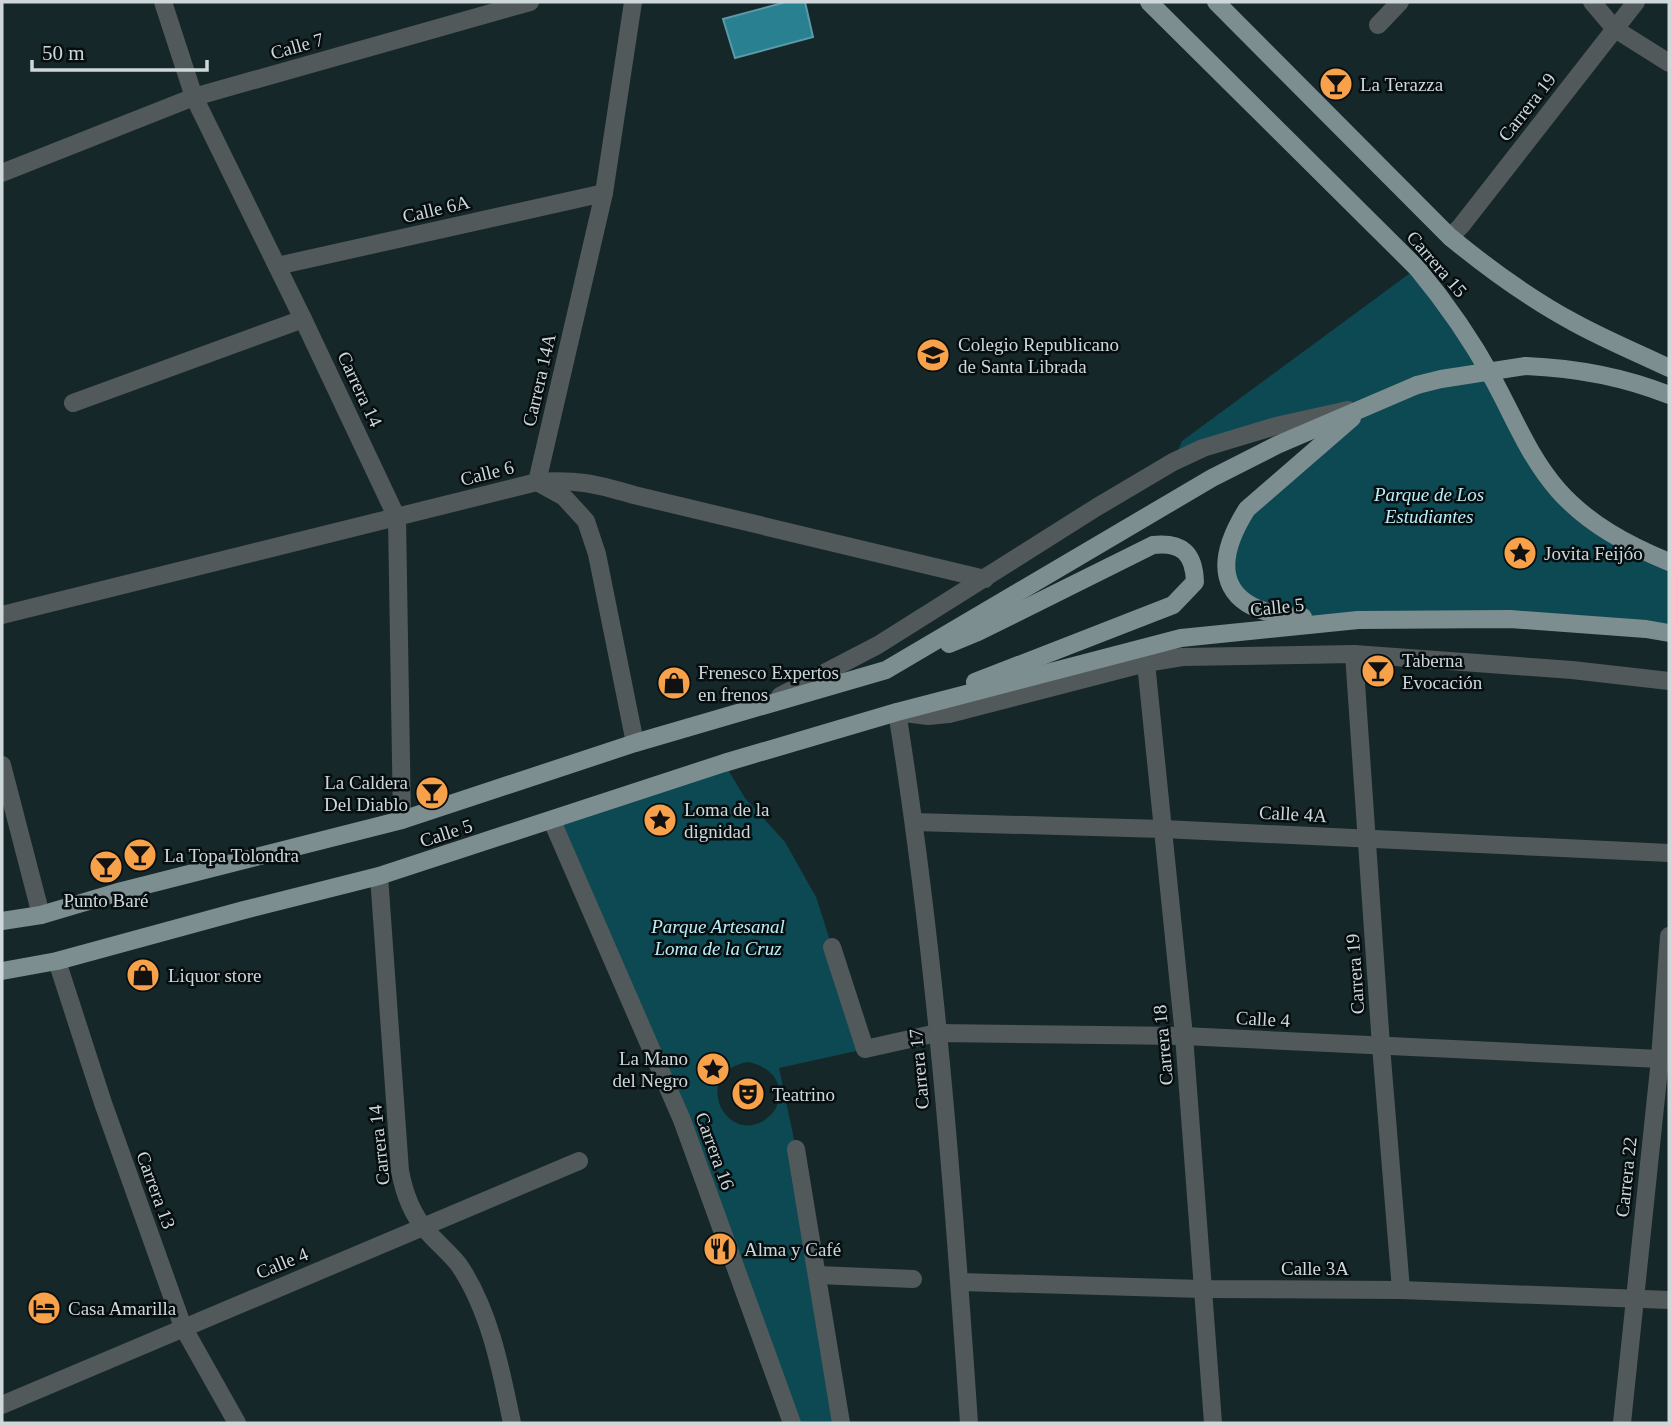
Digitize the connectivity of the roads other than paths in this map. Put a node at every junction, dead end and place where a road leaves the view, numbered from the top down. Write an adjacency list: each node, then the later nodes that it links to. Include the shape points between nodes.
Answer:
1 (163, 2): 12 (street, Carrera 14)
2 (530, 2): 12 (street, Calle 7)
3 (633, 2): 14 (street, Carrera 14A)
4 (1149, 2): 24 (main road, Carrera 15, via 1424,276 1464,329 1535,461 1558,491 1619,539)
5 (1216, 2): 15 (main road, Carrera 15)
6 (1400, 2): 9 (street)
7 (1592, 2): 10 (street)
8 (1636, 2): 10 (street, Carrera 19)
9 (1378, 26)
10 (1615, 29): 11 (street); 15 (street, Carrera 19)
11 (1669, 63)
12 (194, 97): 13 (street, Calle 7); 16 (street, Carrera 14)
13 (2, 173)
14 (604, 192): 16 (street, Calle 6A); 22 (street, Carrera 14A)
15 (1450, 237): 18 (main road, Carrera 15, via 1520,291 1576,324)
16 (278, 266): 17 (street, Carrera 14)
17 (303, 318): 20 (street); 23 (street, Carrera 14)
18 (1669, 368)
19 (1669, 395): 21 (main road, Calle 5, bridge, via 1559,367 1526,366 1441,379)
20 (74, 402)
21 (1368, 405): 25 (street, Calle 5, via 1203,449 1097,507); 27 (main road, via 1247,509 1234,529 1225,565 1235,591 1259,611); 31 (main road, Calle 5, via 1212,478)
22 (537, 482): 23 (street, Calle 6); 25 (street, Calle 6, via 567,479 594,483); 35 (street, via 564,497 586,521 597,554)
23 (397, 518): 26 (street, Calle 6); 37 (street, Carrera 14)
24 (1669, 562)
25 (985, 579): 33 (street, Calle 5, via 878,645)
26 (2, 615)
27 (1358, 620): 28 (main road, Calle 5, via 1510,618); 34 (main road, Calle 5, via 1181,639)
28 (1669, 633)
29 (1354, 654): 30 (street, Calle 5, via 1182,657); 32 (street, Calle 5); 41 (street, Carrera 19)
30 (1146, 663): 34 (street, Calle 5, via 950,715); 40 (street, Carrera 18)
31 (886, 670): 33 (main road, Calle 5); 34 (main road, via 978,632 1153,545 1170,543 1185,551 1195,565 1195,582 1173,605)
32 (1669, 681)
33 (761, 706): 35 (main road, Calle 5)
34 (897, 712): 38 (main road, Calle 5); 39 (street, Carrera 17)
35 (635, 743): 37 (main road, Calle 5)
36 (2, 765): 44 (street)
37 (402, 820): 44 (main road, Calle 5)
38 (552, 821): 43 (main road, Calle 5); 68 (street, Carrera 16, via 682,1120)
39 (914, 822): 40 (street, Calle 4A); 50 (street, Carrera 17)
40 (1163, 829): 41 (street, Calle 4A); 51 (street, Carrera 18)
41 (1366, 839): 42 (street, Calle 4A); 52 (street, Carrera 19)
42 (1669, 853)
43 (379, 876): 48 (main road, Calle 5); 56 (street, Carrera 14, via 400,1171 404,1192)
44 (41, 915): 45 (main road, Calle 5)
45 (2, 921)
46 (1669, 936): 53 (street, Carrera 22)
47 (832, 947): 50 (street, Calle 4, via 865,1049)
48 (57, 961): 49 (main road, Calle 5); 64 (street, Carrera 13)
49 (2, 970)
50 (937, 1033): 51 (street, Calle 4); 59 (street, Carrera 17)
51 (1184, 1036): 52 (street, Calle 4); 60 (street, Carrera 18)
52 (1381, 1046): 53 (street, Calle 4); 61 (street, Carrera 19)
53 (1660, 1059): 62 (street, Carrera 22)
54 (796, 1149): 57 (street)
55 (579, 1161): 56 (street, Calle 4)
56 (424, 1228): 64 (street, Calle 4); 67 (street, Carrera 14, via 459,1266 482,1310)
57 (818, 1275): 58 (street); 69 (street)
58 (913, 1279)
59 (960, 1282): 60 (street, Calle 3A); 70 (street, Carrera 17)
60 (1202, 1289): 61 (street, Calle 3A); 71 (street, Carrera 18)
61 (1401, 1290): 62 (street, Calle 3A)
62 (1634, 1300): 63 (street, Calle 3A); 72 (street, Carrera 22)
63 (1669, 1300)
64 (183, 1327): 65 (street, Calle 4); 66 (street, Carrera 13)
65 (2, 1405)
66 (237, 1423)
67 (512, 1423)
68 (792, 1423)
69 (841, 1423)
70 (969, 1423)
71 (1213, 1423)
72 (1622, 1423)

